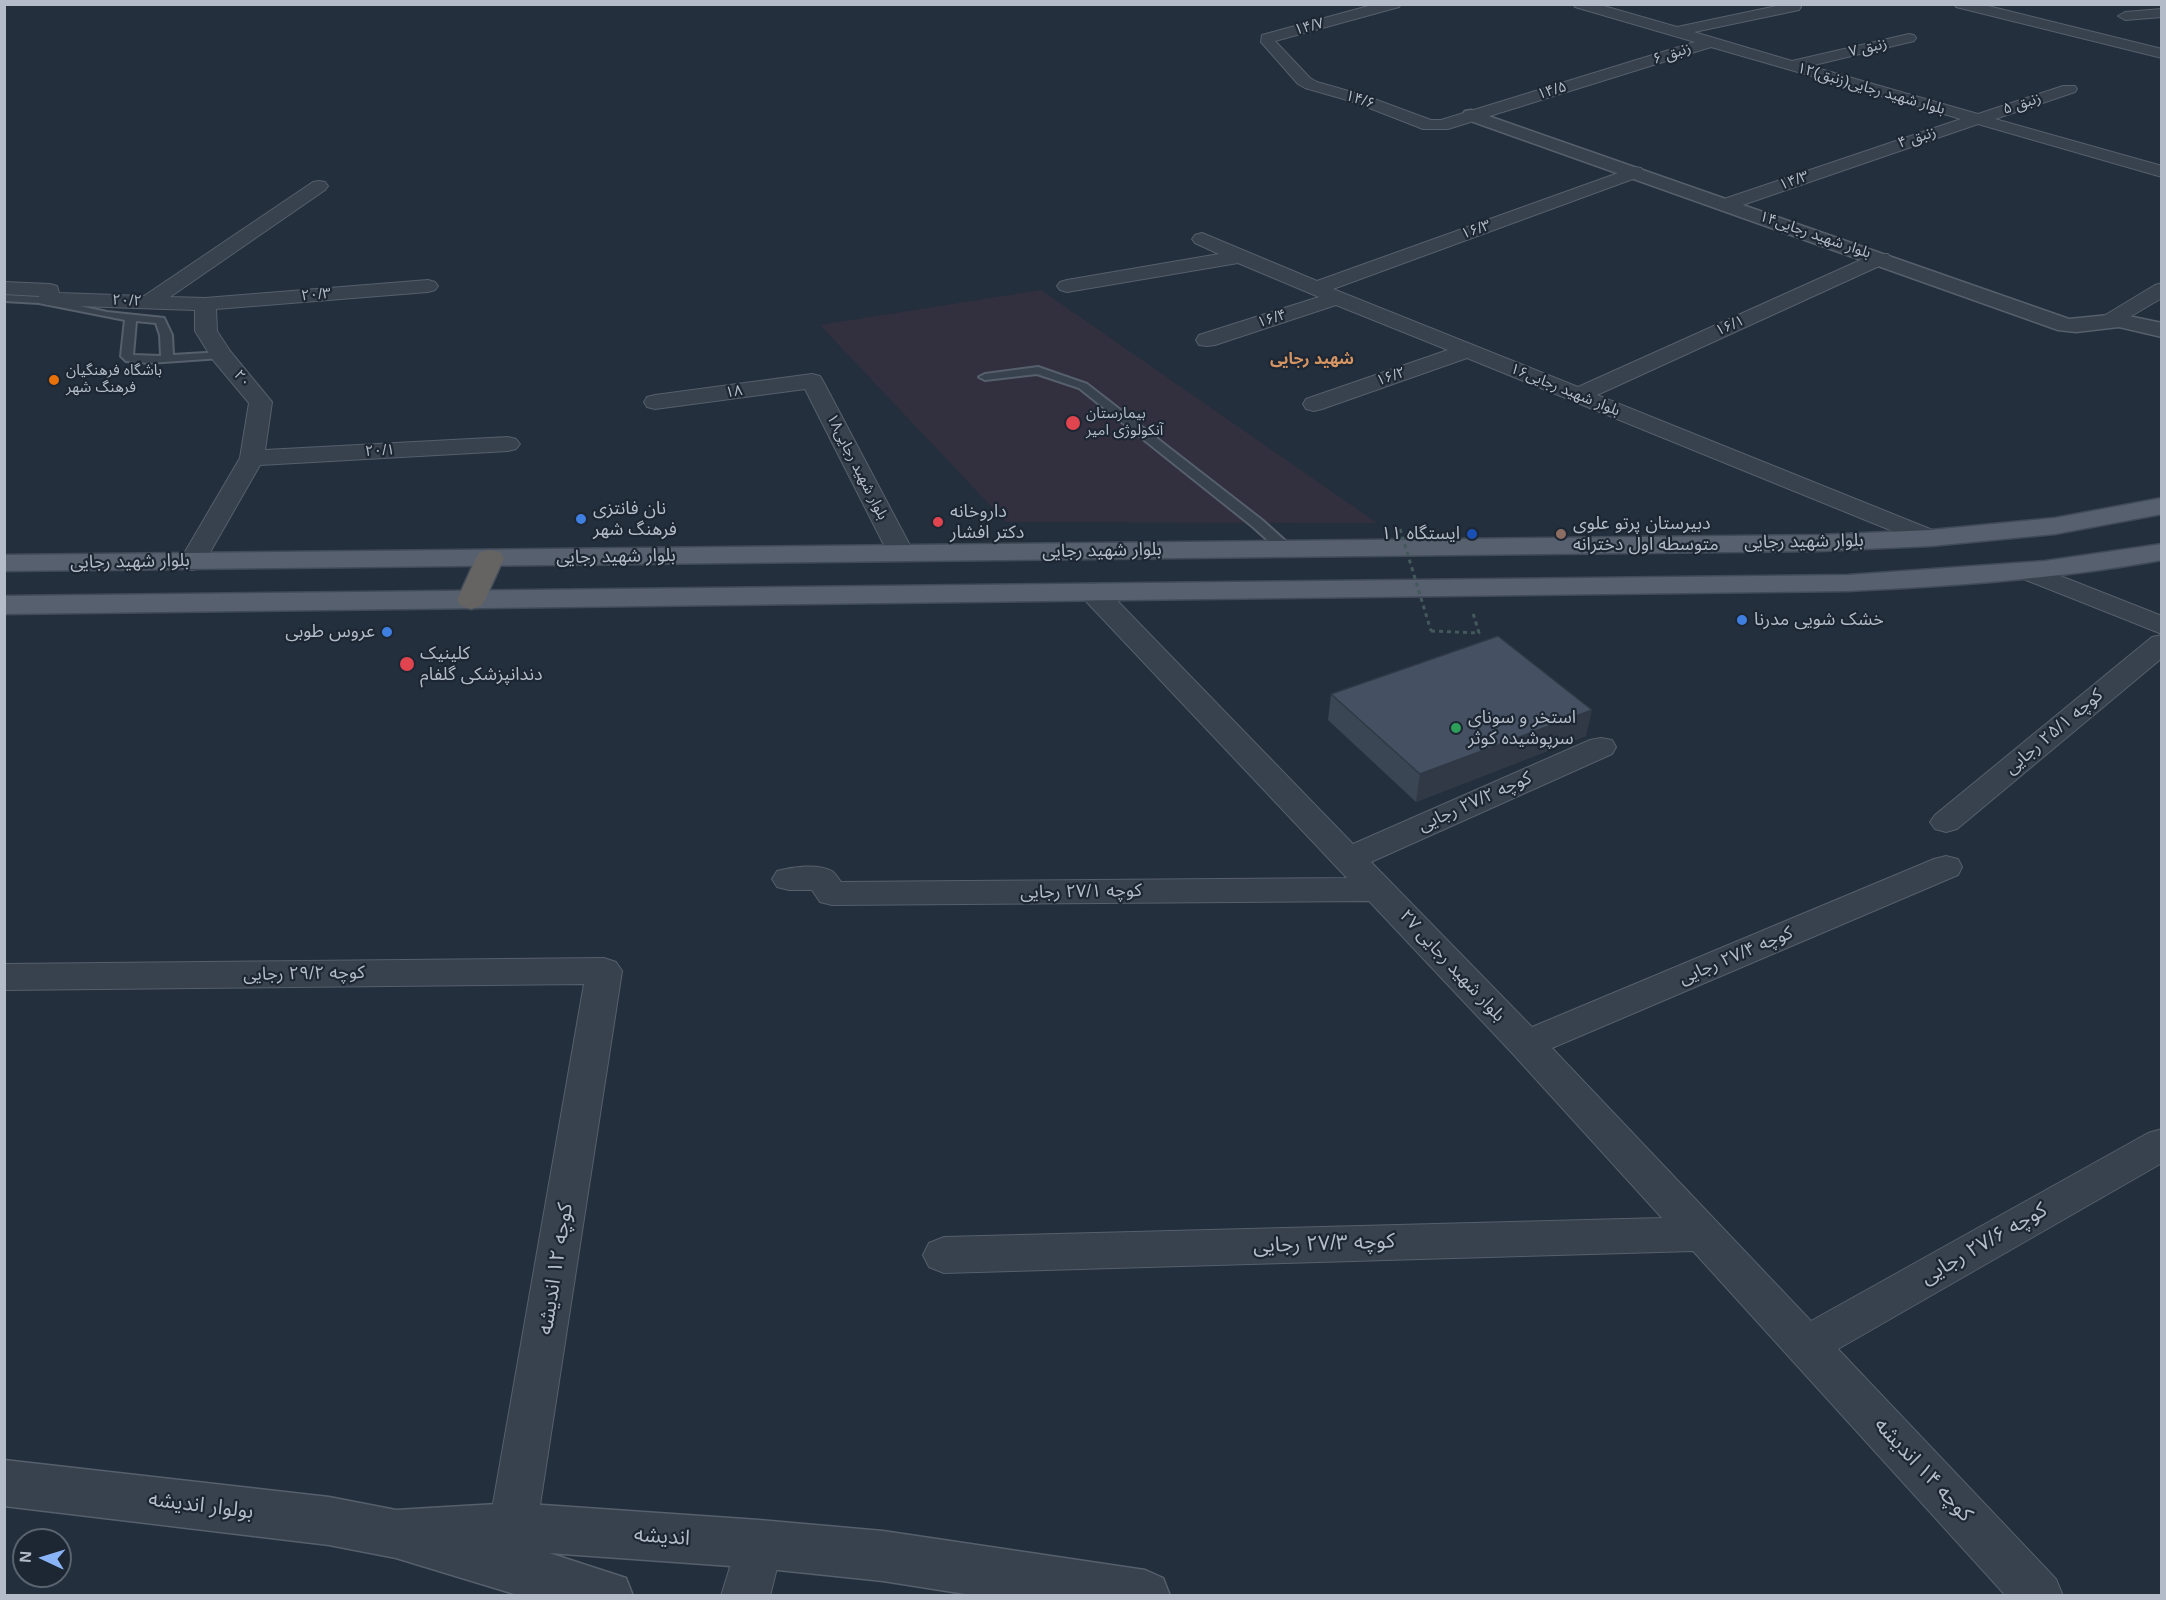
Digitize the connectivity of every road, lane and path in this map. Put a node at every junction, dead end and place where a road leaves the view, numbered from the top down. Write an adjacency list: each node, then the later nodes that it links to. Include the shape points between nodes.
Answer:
1 (1580, 4): 10 (street, ۱۲بلوار شهید رجایی(زنبق))
2 (1961, 4): 8 (street)
3 (1390, 5): 12 (street, ۱۴/۷)
4 (1794, 7): 10 (street)
5 (2047, 9): 8 (street)
6 (2162, 13): 7 (street)
7 (2124, 16)
8 (2025, 20): 9 (street)
9 (2063, 29): 13 (street); 15 (street)
10 (1676, 32): 14 (street, ۱۲بلوار شهید رجایی(زنبق))
11 (1909, 38): 17 (street, زنبق ۷)
12 (1267, 39): 19 (street, ۱۴/۶, via 1279,56 1311,85 1429,125 1442,125)
13 (2043, 39)
14 (1710, 42): 16 (street, زنبق ۶); 17 (street, ۱۲بلوار شهید رجایی(زنبق))
15 (2162, 54)
16 (1634, 66): 19 (street, ۱۴/۵)
17 (1792, 66): 20 (street, ۱۲بلوار شهید رجایی(زنبق))
18 (2069, 88): 20 (street, زنبق ۵)
19 (1471, 115): 22 (street, بلوار شهید رجایی۱۴)
20 (1976, 119): 21 (street, زنبق ۴); 23 (street, ۱۲بلوار شهید رجایی(زنبق))
21 (1859, 158): 25 (street, ۱۴/۳)
22 (1635, 172): 25 (street, بلوار شهید رجایی۱۴); 32 (street, ۱۶/۳)
23 (2162, 172)
24 (320, 186): 36 (street)
25 (1728, 204): 28 (street, بلوار شهید رجایی۱۴)
26 (1202, 239): 27 (street, بلوار شهید رجایی۱۶)
27 (1237, 257): 30 (street); 32 (street, بلوار شهید رجایی۱۶)
28 (1881, 258): 39 (street, بلوار شهید رجایی۱۴, via 2066,325); 47 (street, ۱۶/۱)
29 (428, 286): 37 (street, ۲۰/۳)
30 (1066, 286)
31 (4, 288): 36 (street, ۲۰/۲, via 50,290 48,299)
32 (1316, 288): 35 (street, بلوار شهید رجایی۱۶)
33 (2162, 289): 39 (street)
34 (4, 298): 38 (lane)
35 (1336, 298): 41 (street, ۱۶/۴); 42 (street, بلوار شهید رجایی۱۶)
36 (150, 301): 37 (street, ۲۰/۲)
37 (205, 304): 43 (street, ۲۰, via 206,331)
38 (131, 316): 44 (lane, via 160,320 166,335); 44 (lane, via 127,356 136,360)
39 (2109, 321): 40 (street, بلوار شهید رجایی۱۴, via 2133,322)
40 (2162, 330)
41 (1207, 340)
42 (1467, 351): 47 (street, بلوار شهید رجایی۱۶); 49 (street, ۱۶/۲)
43 (221, 354): 44 (lane); 51 (street, ۲۰, via 261,402)
44 (167, 359)
45 (986, 377): 55 (lane, via 1038,370 1083,386)
46 (812, 381): 48 (street, ۱۸); 57 (street, بلوار شهید رجایی۱۸)
47 (1579, 395): 54 (street, بلوار شهید رجایی۱۶)
48 (655, 402)
49 (1314, 404)
50 (508, 444): 51 (street, ۲۰/۱)
51 (252, 458): 59 (street)
52 (2162, 506): 54 (main road, بلوار شهید رجایی, via 2055,526)
53 (1400, 529): 66 (path, bridge, via 1431,632)
54 (1931, 538): 55 (main road, بلوار شهید رجایی, via 1819,543)
55 (1286, 549): 57 (main road, بلوار شهید رجایی)
56 (2162, 552): 61 (main road, via 2103,564)
57 (901, 553): 58 (main road, بلوار شهید رجایی)
58 (490, 558): 59 (main road, بلوار شهید رجایی); 63 (highway)
59 (192, 562): 60 (main road, بلوار شهید رجایی)
60 (4, 563)
61 (2030, 572): 62 (main road, via 1848,583); 65 (street)
62 (1092, 591): 63 (main road); 70 (street, ۲۷ بلوار شهید رجایی)
63 (471, 600): 64 (main road)
64 (4, 605)
65 (2162, 626)
66 (1479, 633)
67 (2162, 643): 69 (street, کوچه ۲۵/۱ رجایی)
68 (1600, 747): 70 (street, کوچه ۲۷/۲ رجایی)
69 (1946, 822)
70 (1350, 858): 73 (street, ۲۷ بلوار شهید رجایی)
71 (1946, 867): 76 (street, کوچه ۲۷/۴ رجایی)
72 (789, 879): 73 (street, کوچه ۲۷/۱ رجایی, via 821,879 832,894)
73 (1380, 889): 76 (street, ۲۷ بلوار شهید رجایی)
74 (604, 971): 75 (street, کوچه ۲۹/۲ رجایی); 84 (street, کوچه ۱۲ اندیشه)
75 (4, 977)
76 (1526, 1044): 78 (street, ۲۷ بلوار شهید رجایی)
77 (2162, 1144): 80 (street, کوچه ۲۷/۶ رجایی)
78 (1704, 1234): 79 (street, کوچه ۲۷/۳ رجایی); 80 (street, ۲۷ بلوار شهید رجایی)
79 (944, 1255)
80 (1807, 1345): 88 (street, کوچه ۱۴ اندیشه)
81 (4, 1483): 82 (street, بولوار اندیشه, via 329,1521)
82 (396, 1534): 84 (street, اندیشه)
83 (759, 1544): 84 (street, اندیشه); 86 (street); 87 (street, اندیشه, via 883,1556)
84 (509, 1547): 85 (street, اندیشه)
85 (608, 1596)
86 (745, 1596)
87 (1145, 1596)
88 (2039, 1596)

